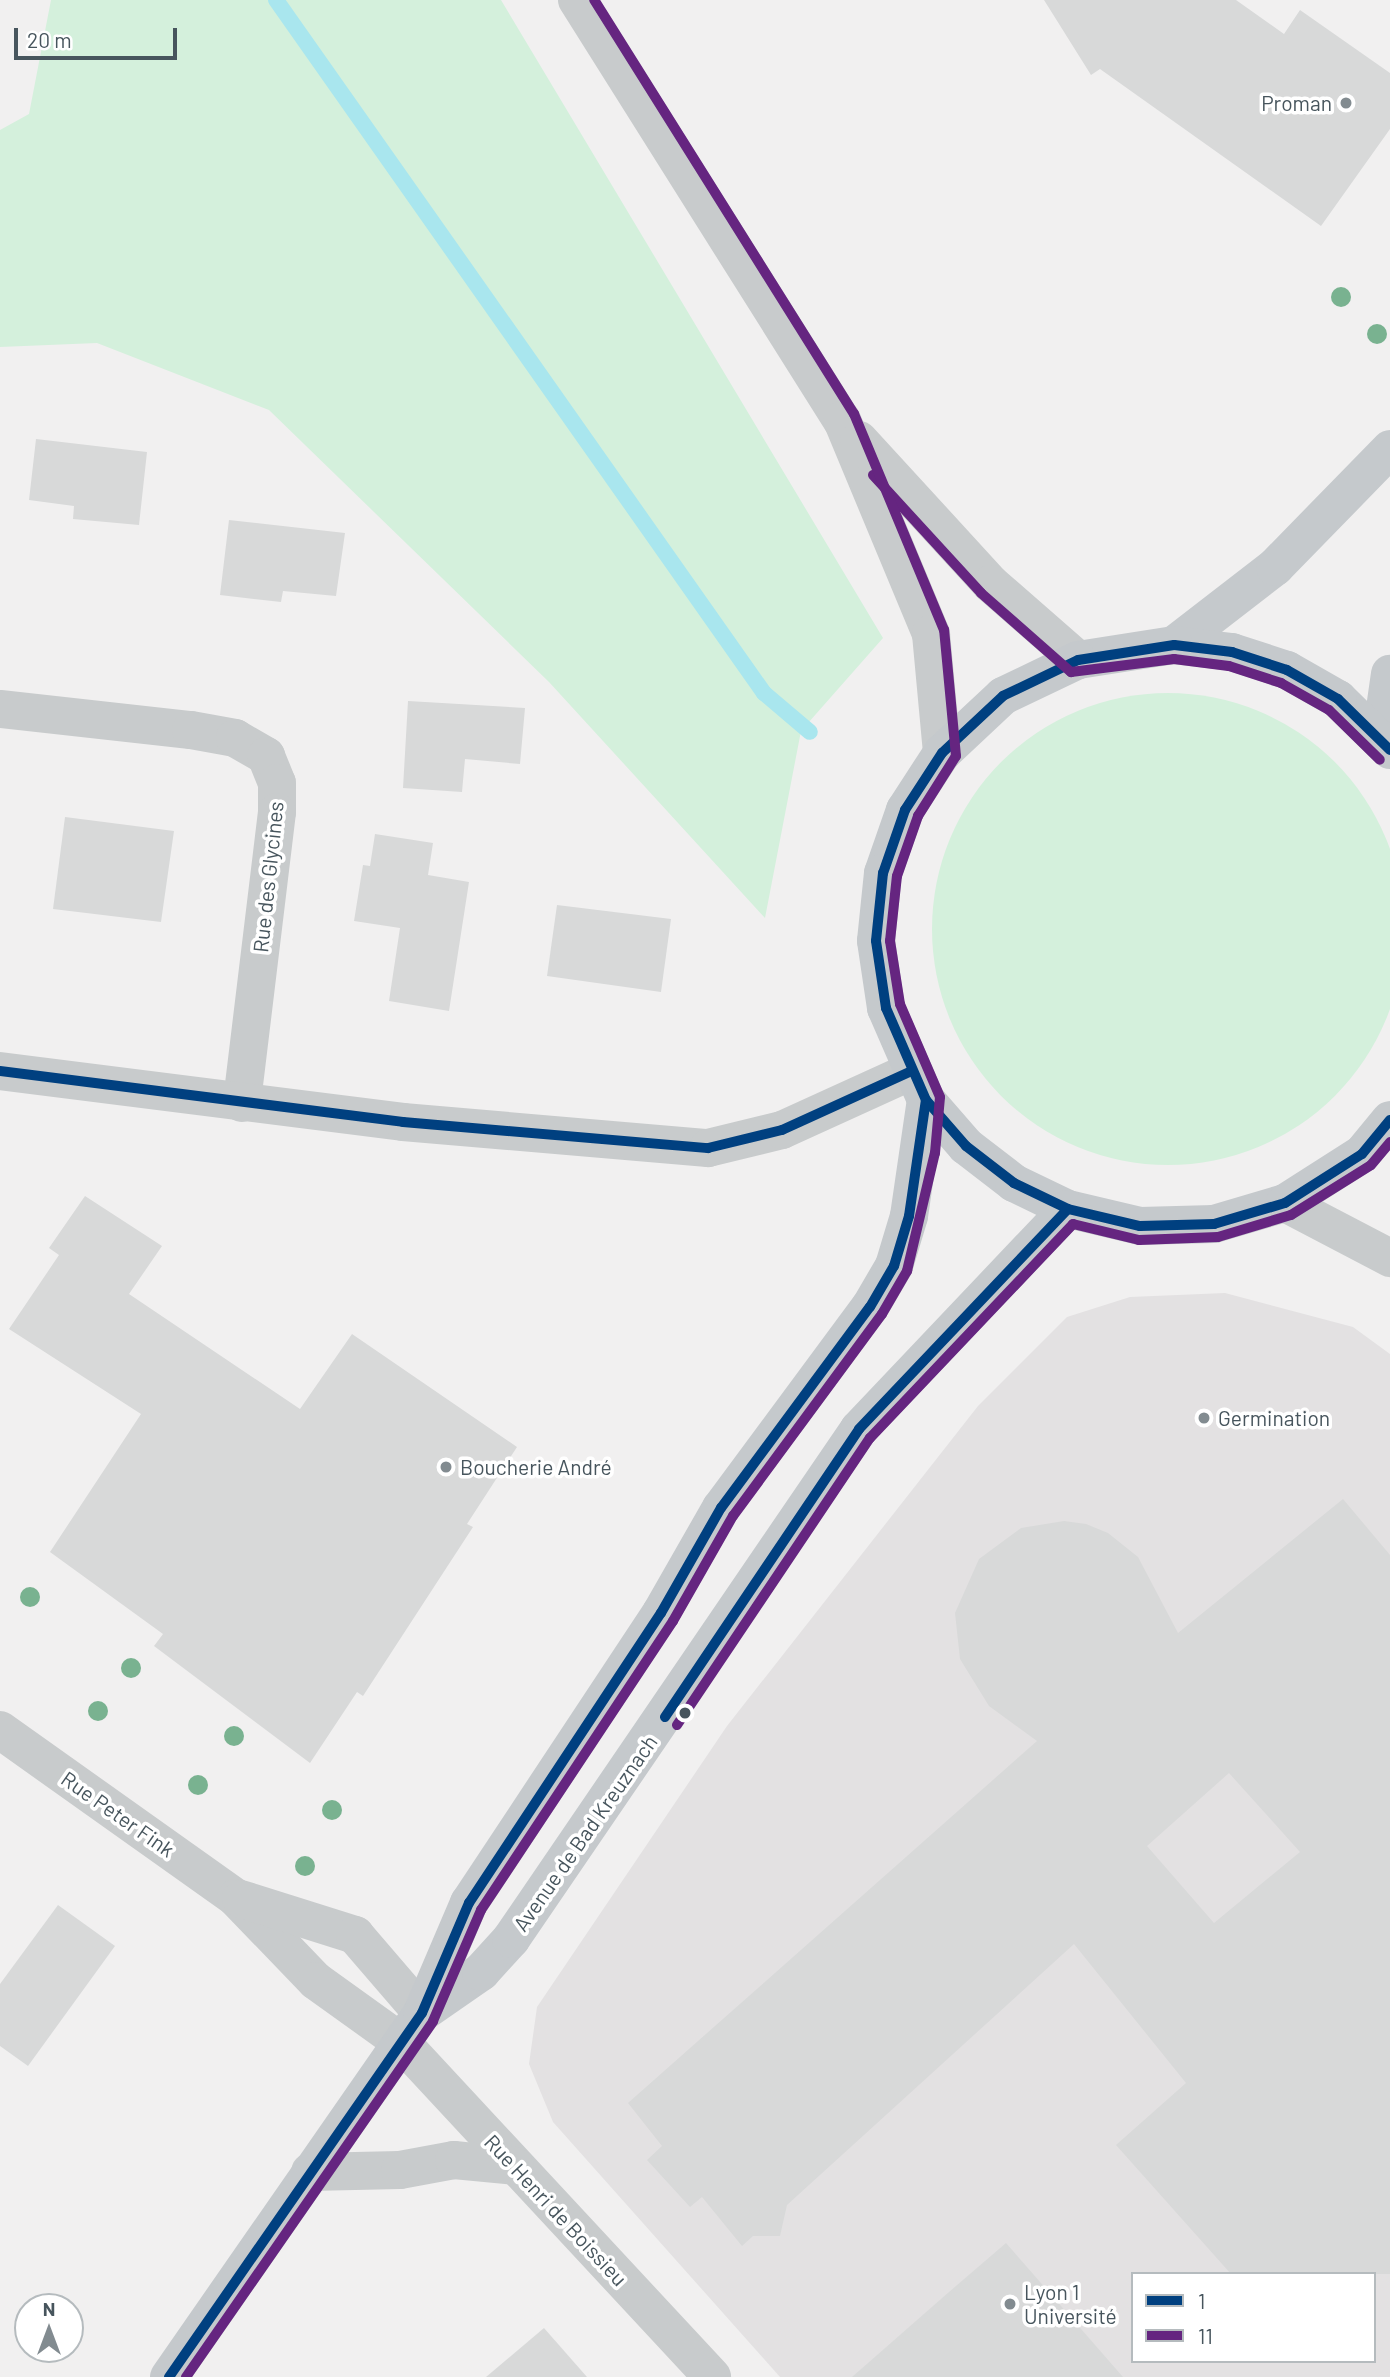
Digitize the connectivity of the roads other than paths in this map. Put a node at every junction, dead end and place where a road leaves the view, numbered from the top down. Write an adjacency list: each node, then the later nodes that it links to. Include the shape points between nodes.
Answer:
1 (577, 0): 2 (street)
2 (842, 420): 5 (street, via 990,584); 9 (street, via 931,634)
3 (1390, 449): 4 (main road, via 1275,567)
4 (1174, 645): 5 (main road); 8 (main road, via 1232,652 1287,670 1338,699)
5 (1078, 660): 9 (main road, via 1003,696)
6 (1390, 674): 8 (main road)
7 (0, 709): 12 (street, Rue des Glycines, via 191,730 235,738 266,756 277,783 277,812)
8 (1385, 743)
9 (942, 753): 11 (main road, via 905,810 883,873 876,941 886,1008)
10 (0, 1071): 12 (street)
11 (918, 1086): 12 (street, via 782,1130 708,1148); 15 (main road, via 966,1146 1014,1183); 19 (main road, Avenue de Bad Kreuznach, via 911,1203 894,1266 870,1307 722,1508 660,1613 469,1903)
12 (242, 1103)
13 (1390, 1120): 14 (main road, via 1362,1154)
14 (1285, 1203): 15 (main road, via 1214,1224 1140,1226); 16 (street)
15 (1068, 1209): 19 (main road, Avenue de Bad Kreuznach, via 859,1429 584,1839 511,1939 481,1972)
16 (1390, 1258)
17 (0, 1730): 18 (street, Rue Peter Fink)
18 (236, 1898): 19 (street, Rue Peter Fink, via 316,1981); 19 (street, Rue Peter Fink, via 355,1935)
19 (412, 2028): 20 (street, Rue Henri de Boissieu); 21 (main road, Avenue de Bad Kreuznach)
20 (515, 2166): 21 (street, via 454,2160 400,2170); 23 (street, Rue Henri de Boissieu)
21 (310, 2172): 22 (main road, Avenue de Bad Kreuznach)
22 (169, 2377)
23 (712, 2377)

